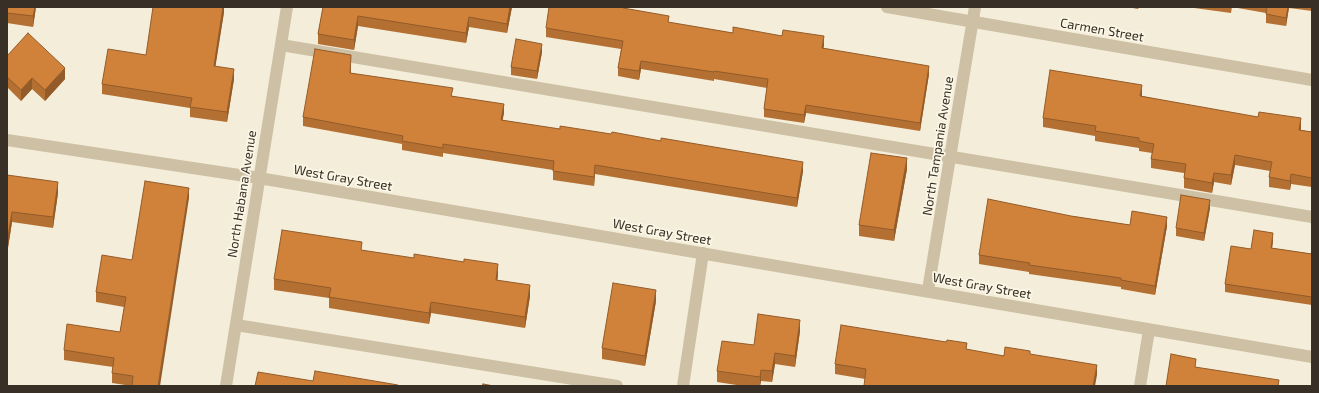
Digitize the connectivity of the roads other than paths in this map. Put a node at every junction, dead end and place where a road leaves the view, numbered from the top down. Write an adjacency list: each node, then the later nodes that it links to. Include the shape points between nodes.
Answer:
1 (287, 7): 5 (street, North Habana Avenue)
2 (887, 7): 4 (street, Carmen Street)
3 (975, 7): 4 (street, North Tampania Avenue)
4 (972, 21): 6 (street, Carmen Street); 8 (street, North Tampania Avenue)
5 (280, 45): 8 (street); 9 (street, North Habana Avenue)
6 (1312, 80)
7 (7, 140): 9 (street, West Gray Street)
8 (950, 156): 10 (street); 12 (street, North Tampania Avenue)
9 (259, 178): 11 (street, West Gray Street); 13 (street, North Habana Avenue)
10 (1312, 217)
11 (703, 253): 12 (street, West Gray Street); 18 (street)
12 (928, 290): 14 (street, West Gray Street)
13 (236, 325): 16 (street, North Habana Avenue); 17 (street)
14 (1149, 330): 15 (street, West Gray Street); 19 (street)
15 (1312, 357)
16 (226, 386)
17 (617, 386)
18 (683, 386)
19 (1140, 386)

